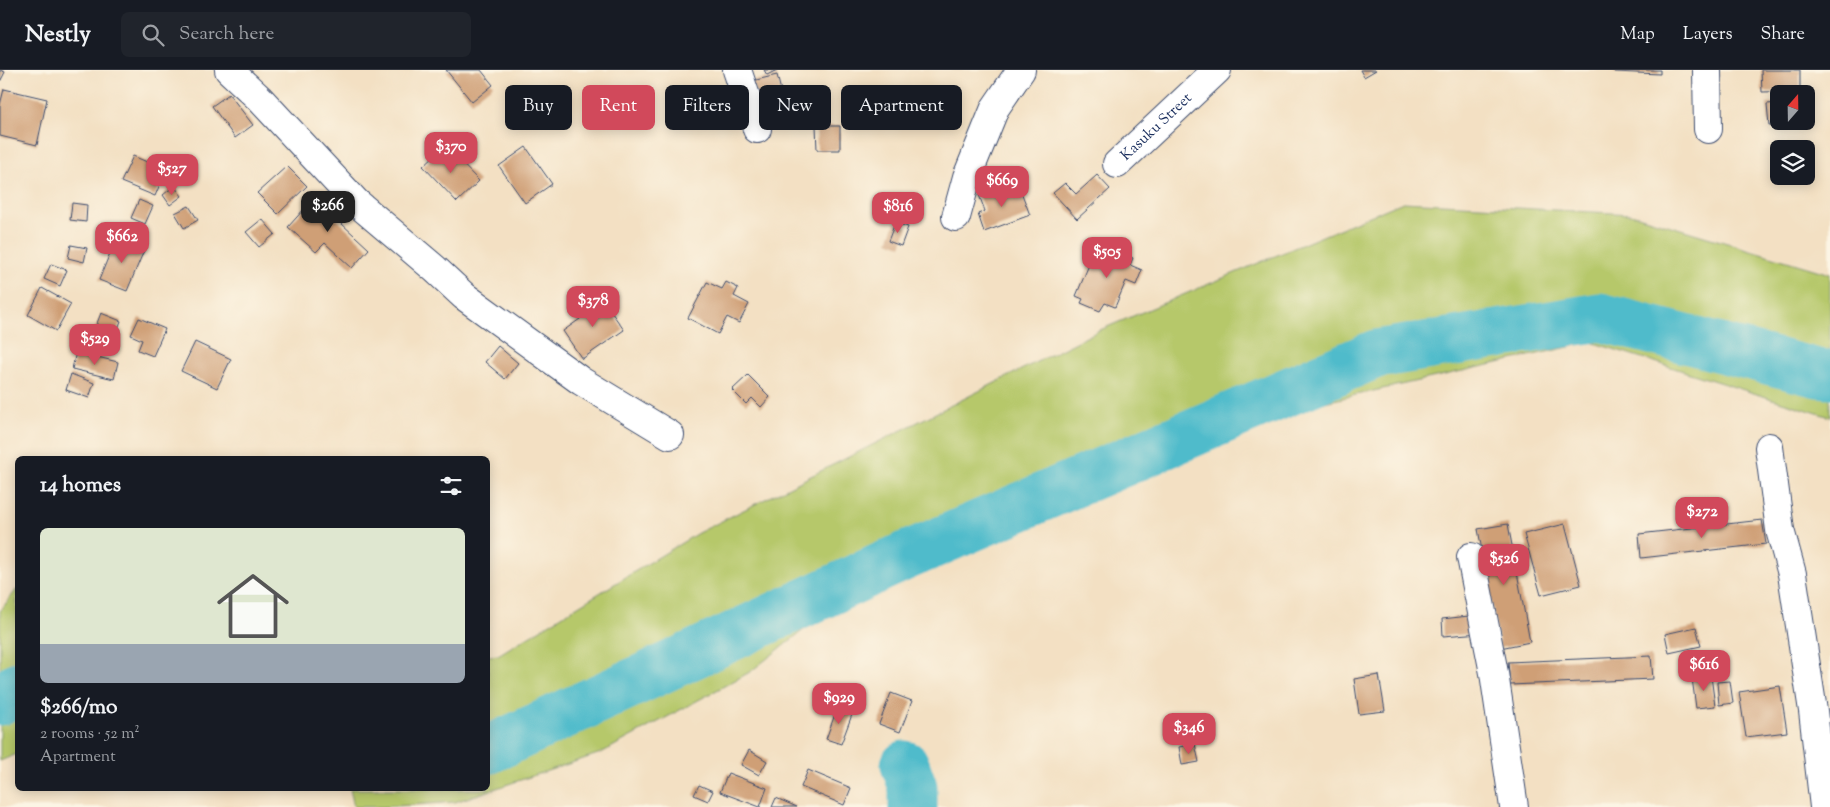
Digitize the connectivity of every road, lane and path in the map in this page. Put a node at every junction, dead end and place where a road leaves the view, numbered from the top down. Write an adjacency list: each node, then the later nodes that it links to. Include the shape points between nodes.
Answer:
1 (229, 70): 10 (street, via 356,202 464,296 581,381)
2 (737, 70): 6 (street)
3 (1021, 70): 9 (street, via 995,108 967,177)
4 (1217, 70): 8 (street, Kasuku Street)
5 (1707, 70): 7 (street)
6 (757, 129)
7 (1708, 129)
8 (1117, 164)
9 (956, 217)
10 (670, 435)
11 (1768, 447): 14 (street, via 1780,530 1792,574)
12 (1470, 557): 13 (street, via 1494,673)
13 (1514, 807)
14 (1824, 807)

